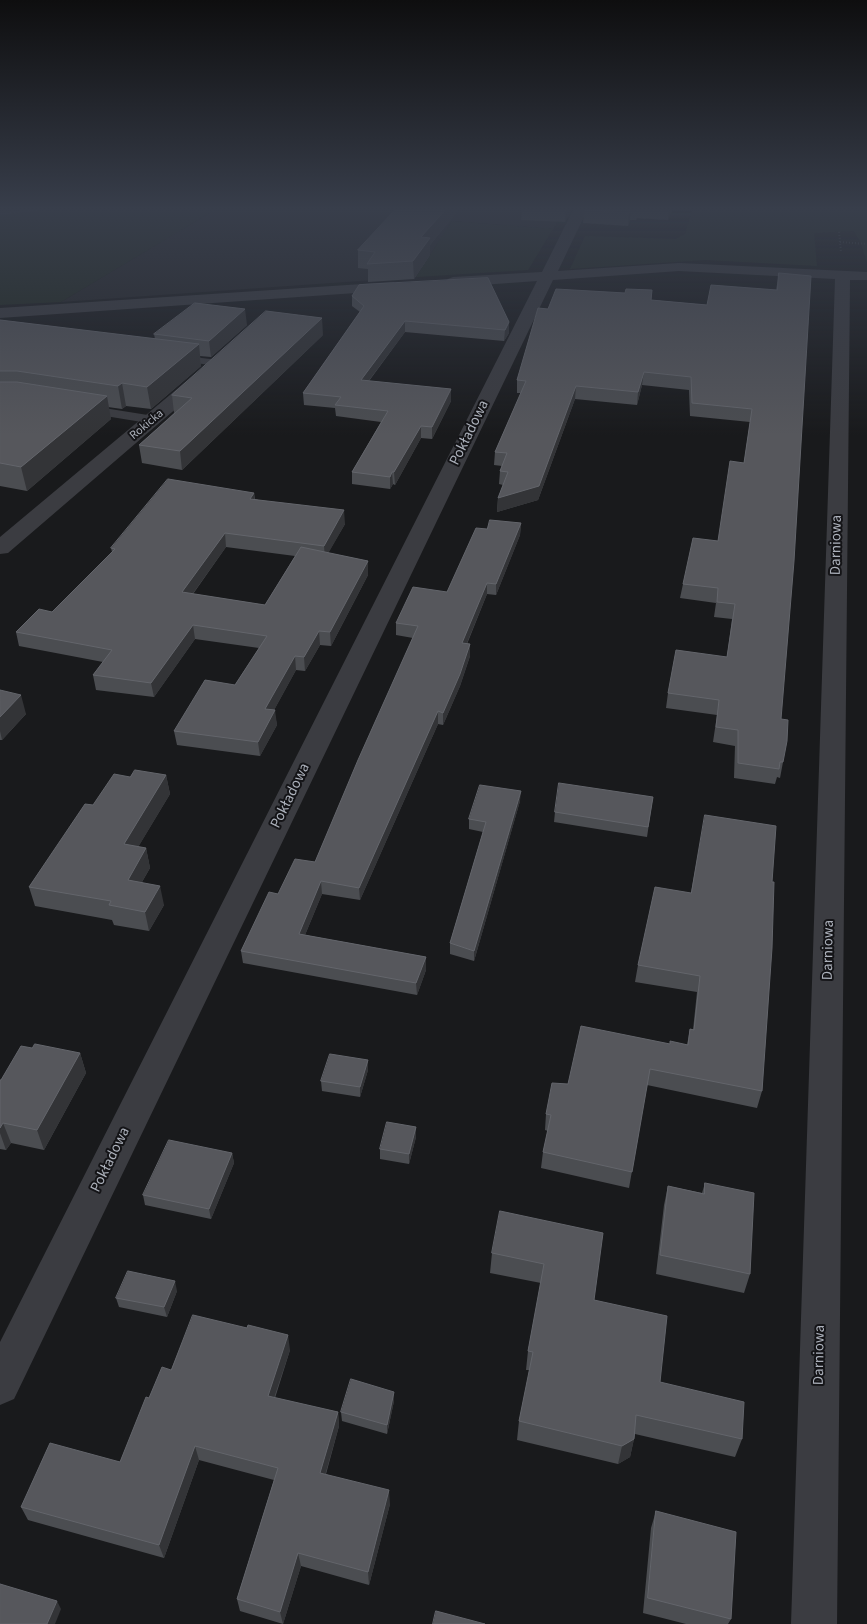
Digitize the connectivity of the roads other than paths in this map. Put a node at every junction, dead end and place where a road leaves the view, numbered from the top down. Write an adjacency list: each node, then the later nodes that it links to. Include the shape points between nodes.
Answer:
1 (544, 284): 12 (street, Pokładowa)
2 (855, 284): 13 (street, Darniowa)
3 (411, 285): 4 (street)
4 (283, 294): 5 (street, via 284,300); 6 (street)
5 (271, 312)
6 (0, 313)
7 (168, 356): 8 (lane)
8 (224, 358): 10 (street, Rokicka)
9 (69, 406): 10 (lane)
10 (154, 420): 11 (street, Rokicka)
11 (0, 548)
12 (0, 1385)
13 (814, 1624)

